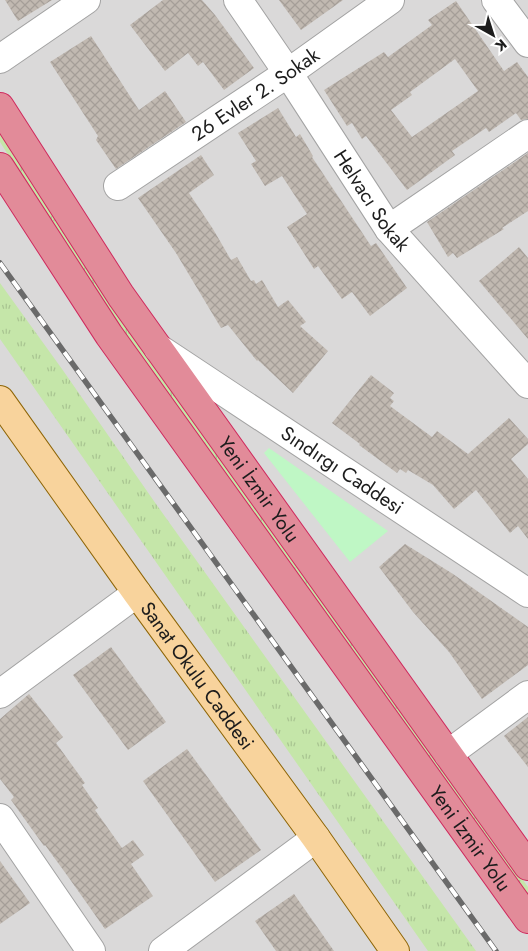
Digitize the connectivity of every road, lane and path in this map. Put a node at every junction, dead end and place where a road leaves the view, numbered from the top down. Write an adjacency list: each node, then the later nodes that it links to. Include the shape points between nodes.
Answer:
1 (86, 0): 6 (street)
2 (238, 0): 7 (street, Helvacı Sokak)
3 (390, 0): 7 (street, 26 Evler 2. Sokak)
4 (496, 0): 5 (street)
5 (528, 43)
6 (0, 59)
7 (288, 72): 11 (street, 26 Evler 2. Sokak); 12 (street, Helvacı Sokak)
8 (0, 107): 13 (highway, Yeni İzmir Yolu)
9 (528, 134): 12 (street)
10 (0, 168): 24 (highway, Yeni İzmir Yolu, via 109,335)
11 (118, 186)
12 (390, 229): 14 (street, Helvacı Sokak)
13 (156, 346): 16 (street, Sındırgı Caddesi); 20 (highway, Yeni İzmir Yolu)
14 (528, 384)
15 (0, 400): 17 (main road, Sanat Okulu Caddesi)
16 (528, 592)
17 (137, 593): 18 (street); 22 (main road, Sanat Okulu Caddesi)
18 (0, 694)
19 (528, 695): 20 (street)
20 (448, 754): 23 (highway, Yeni İzmir Yolu)
21 (1, 823): 25 (street)
22 (316, 838): 26 (street); 27 (main road, Sanat Okulu Caddesi)
23 (528, 866)
24 (528, 919)
25 (91, 951)
26 (164, 951)
27 (395, 951)

